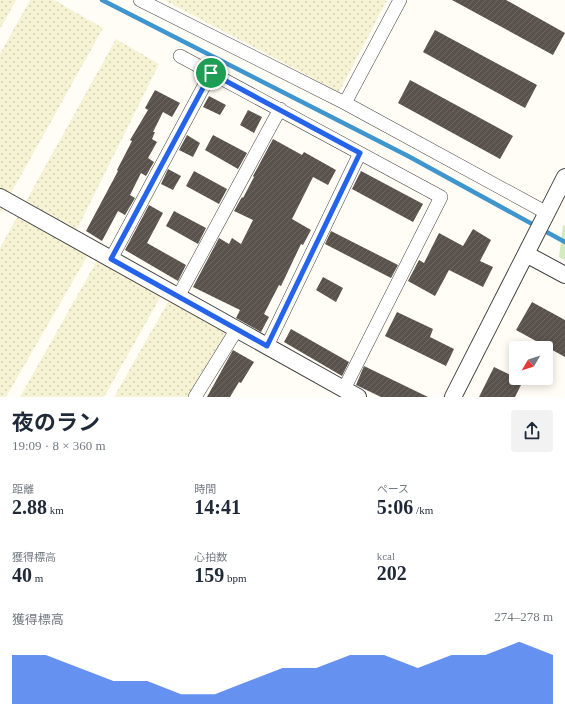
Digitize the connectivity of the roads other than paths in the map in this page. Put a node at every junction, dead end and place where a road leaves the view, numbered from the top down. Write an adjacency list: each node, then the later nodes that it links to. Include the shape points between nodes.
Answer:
1 (140, 0): 5 (street)
2 (400, 0): 5 (street)
3 (180, 56): 4 (street)
4 (211, 73): 6 (street); 12 (street)
5 (345, 103): 10 (street)
6 (280, 110): 7 (street); 14 (street)
7 (360, 153): 16 (street); 17 (street, via 441,196)
8 (565, 177): 10 (street)
9 (0, 197): 12 (street)
10 (546, 216): 11 (street)
11 (526, 254): 13 (street); 20 (street)
12 (111, 259): 14 (street)
13 (565, 274)
14 (178, 297): 15 (street)
15 (236, 329): 16 (street); 18 (street)
16 (267, 346): 17 (street)
17 (344, 389): 19 (street)
18 (195, 397)
19 (358, 397)
20 (453, 397)

